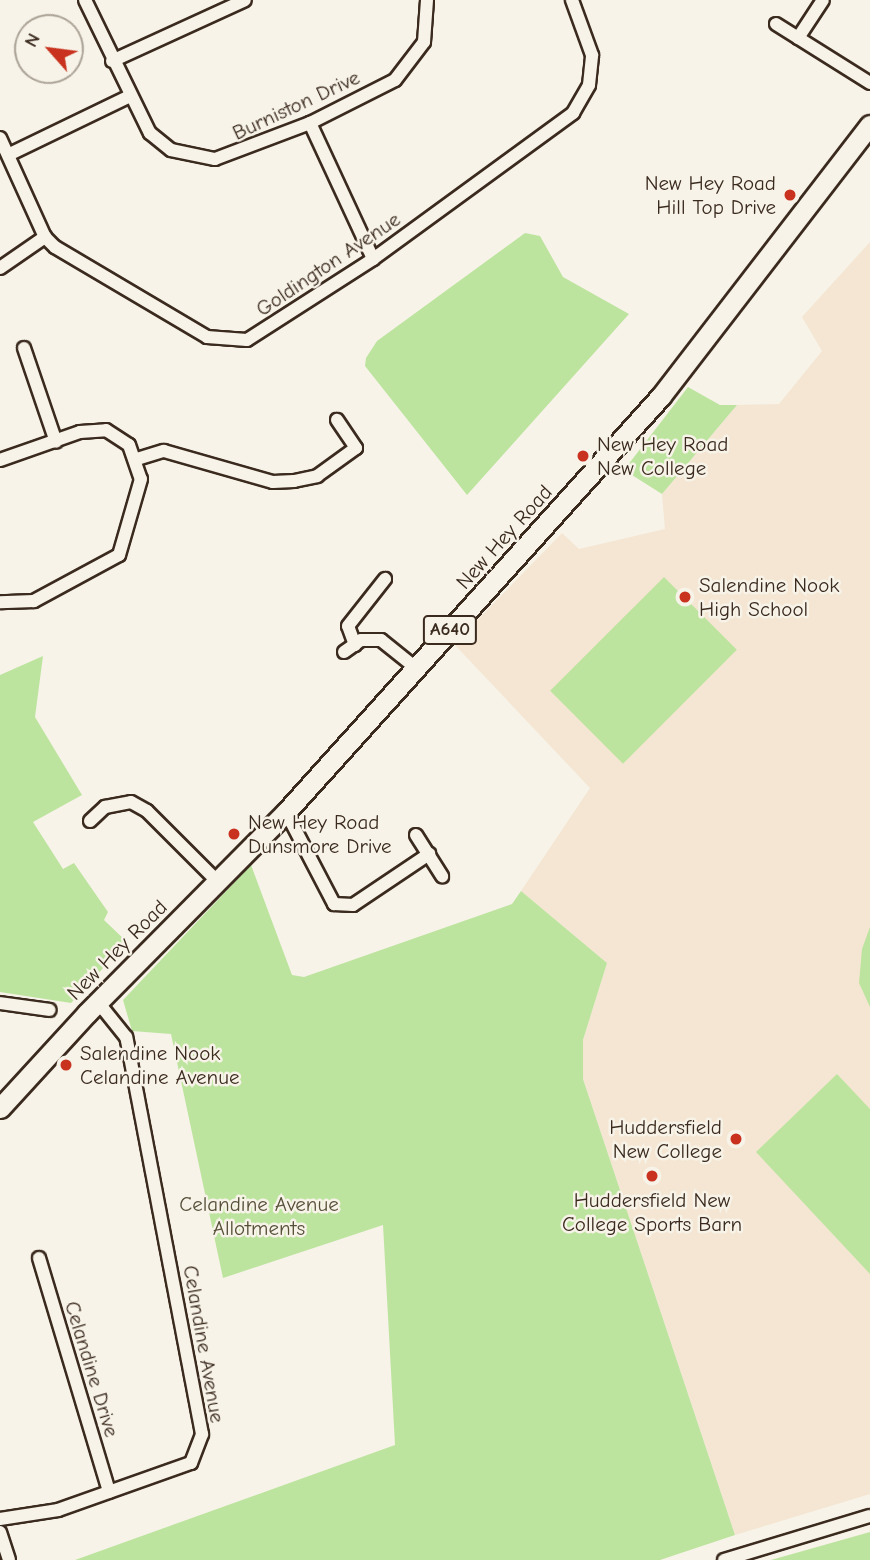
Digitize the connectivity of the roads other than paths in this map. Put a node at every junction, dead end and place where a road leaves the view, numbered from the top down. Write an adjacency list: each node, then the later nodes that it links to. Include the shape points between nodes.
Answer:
1 (85, 0): 8 (street, Burniston Drive)
2 (245, 0): 8 (street)
3 (427, 0): 11 (street, Burniston Drive, via 424,42 405,71)
4 (572, 0): 16 (street, Goldington Avenue, via 593,55 589,85 573,113)
5 (823, 0): 7 (street)
6 (776, 24): 7 (street)
7 (798, 38): 9 (street)
8 (113, 61): 10 (street, Burniston Drive)
9 (870, 83)
10 (128, 97): 11 (street, Burniston Drive, via 160,142 186,155 206,158 231,156); 14 (street)
11 (310, 123): 16 (street)
12 (870, 125): 25 (highway, New Hey Road / A640, via 662,397)
13 (0, 138): 14 (street)
14 (10, 154): 15 (street)
15 (45, 237): 16 (street, Goldington Avenue, via 207,338 228,342 265,332); 17 (street)
16 (373, 259)
17 (0, 268)
18 (24, 348): 20 (street)
19 (337, 420): 21 (street, via 356,448 317,476 293,481 273,482 164,451)
20 (56, 442): 21 (street, via 93,429 106,430 117,433); 22 (street)
21 (137, 459): 24 (street, via 141,479 119,555 34,601)
22 (0, 460)
23 (385, 579): 25 (street, via 348,626 349,648 361,640 381,640)
24 (0, 602)
25 (416, 668): 26 (highway, New Hey Road / A640)
26 (286, 811): 29 (street, via 334,904 353,905); 31 (highway, New Hey Road / A640)
27 (90, 821): 31 (street, via 105,807 131,802 147,811)
28 (416, 835): 29 (street)
29 (429, 853): 30 (street)
30 (442, 876)
31 (217, 880): 32 (highway, New Hey Road / A640)
32 (98, 1002): 35 (highway, New Hey Road / A640); 37 (street, Celandine Avenue, via 126,1037 202,1434 191,1463)
33 (0, 1003): 34 (street)
34 (50, 1010)
35 (0, 1108)
36 (38, 1258): 37 (street, Celandine Drive)
37 (109, 1492): 39 (street, Celandine Avenue, via 58,1510)
38 (870, 1516): 42 (street)
39 (0, 1519)
40 (0, 1532): 41 (street)
41 (9, 1560)
42 (724, 1560)

